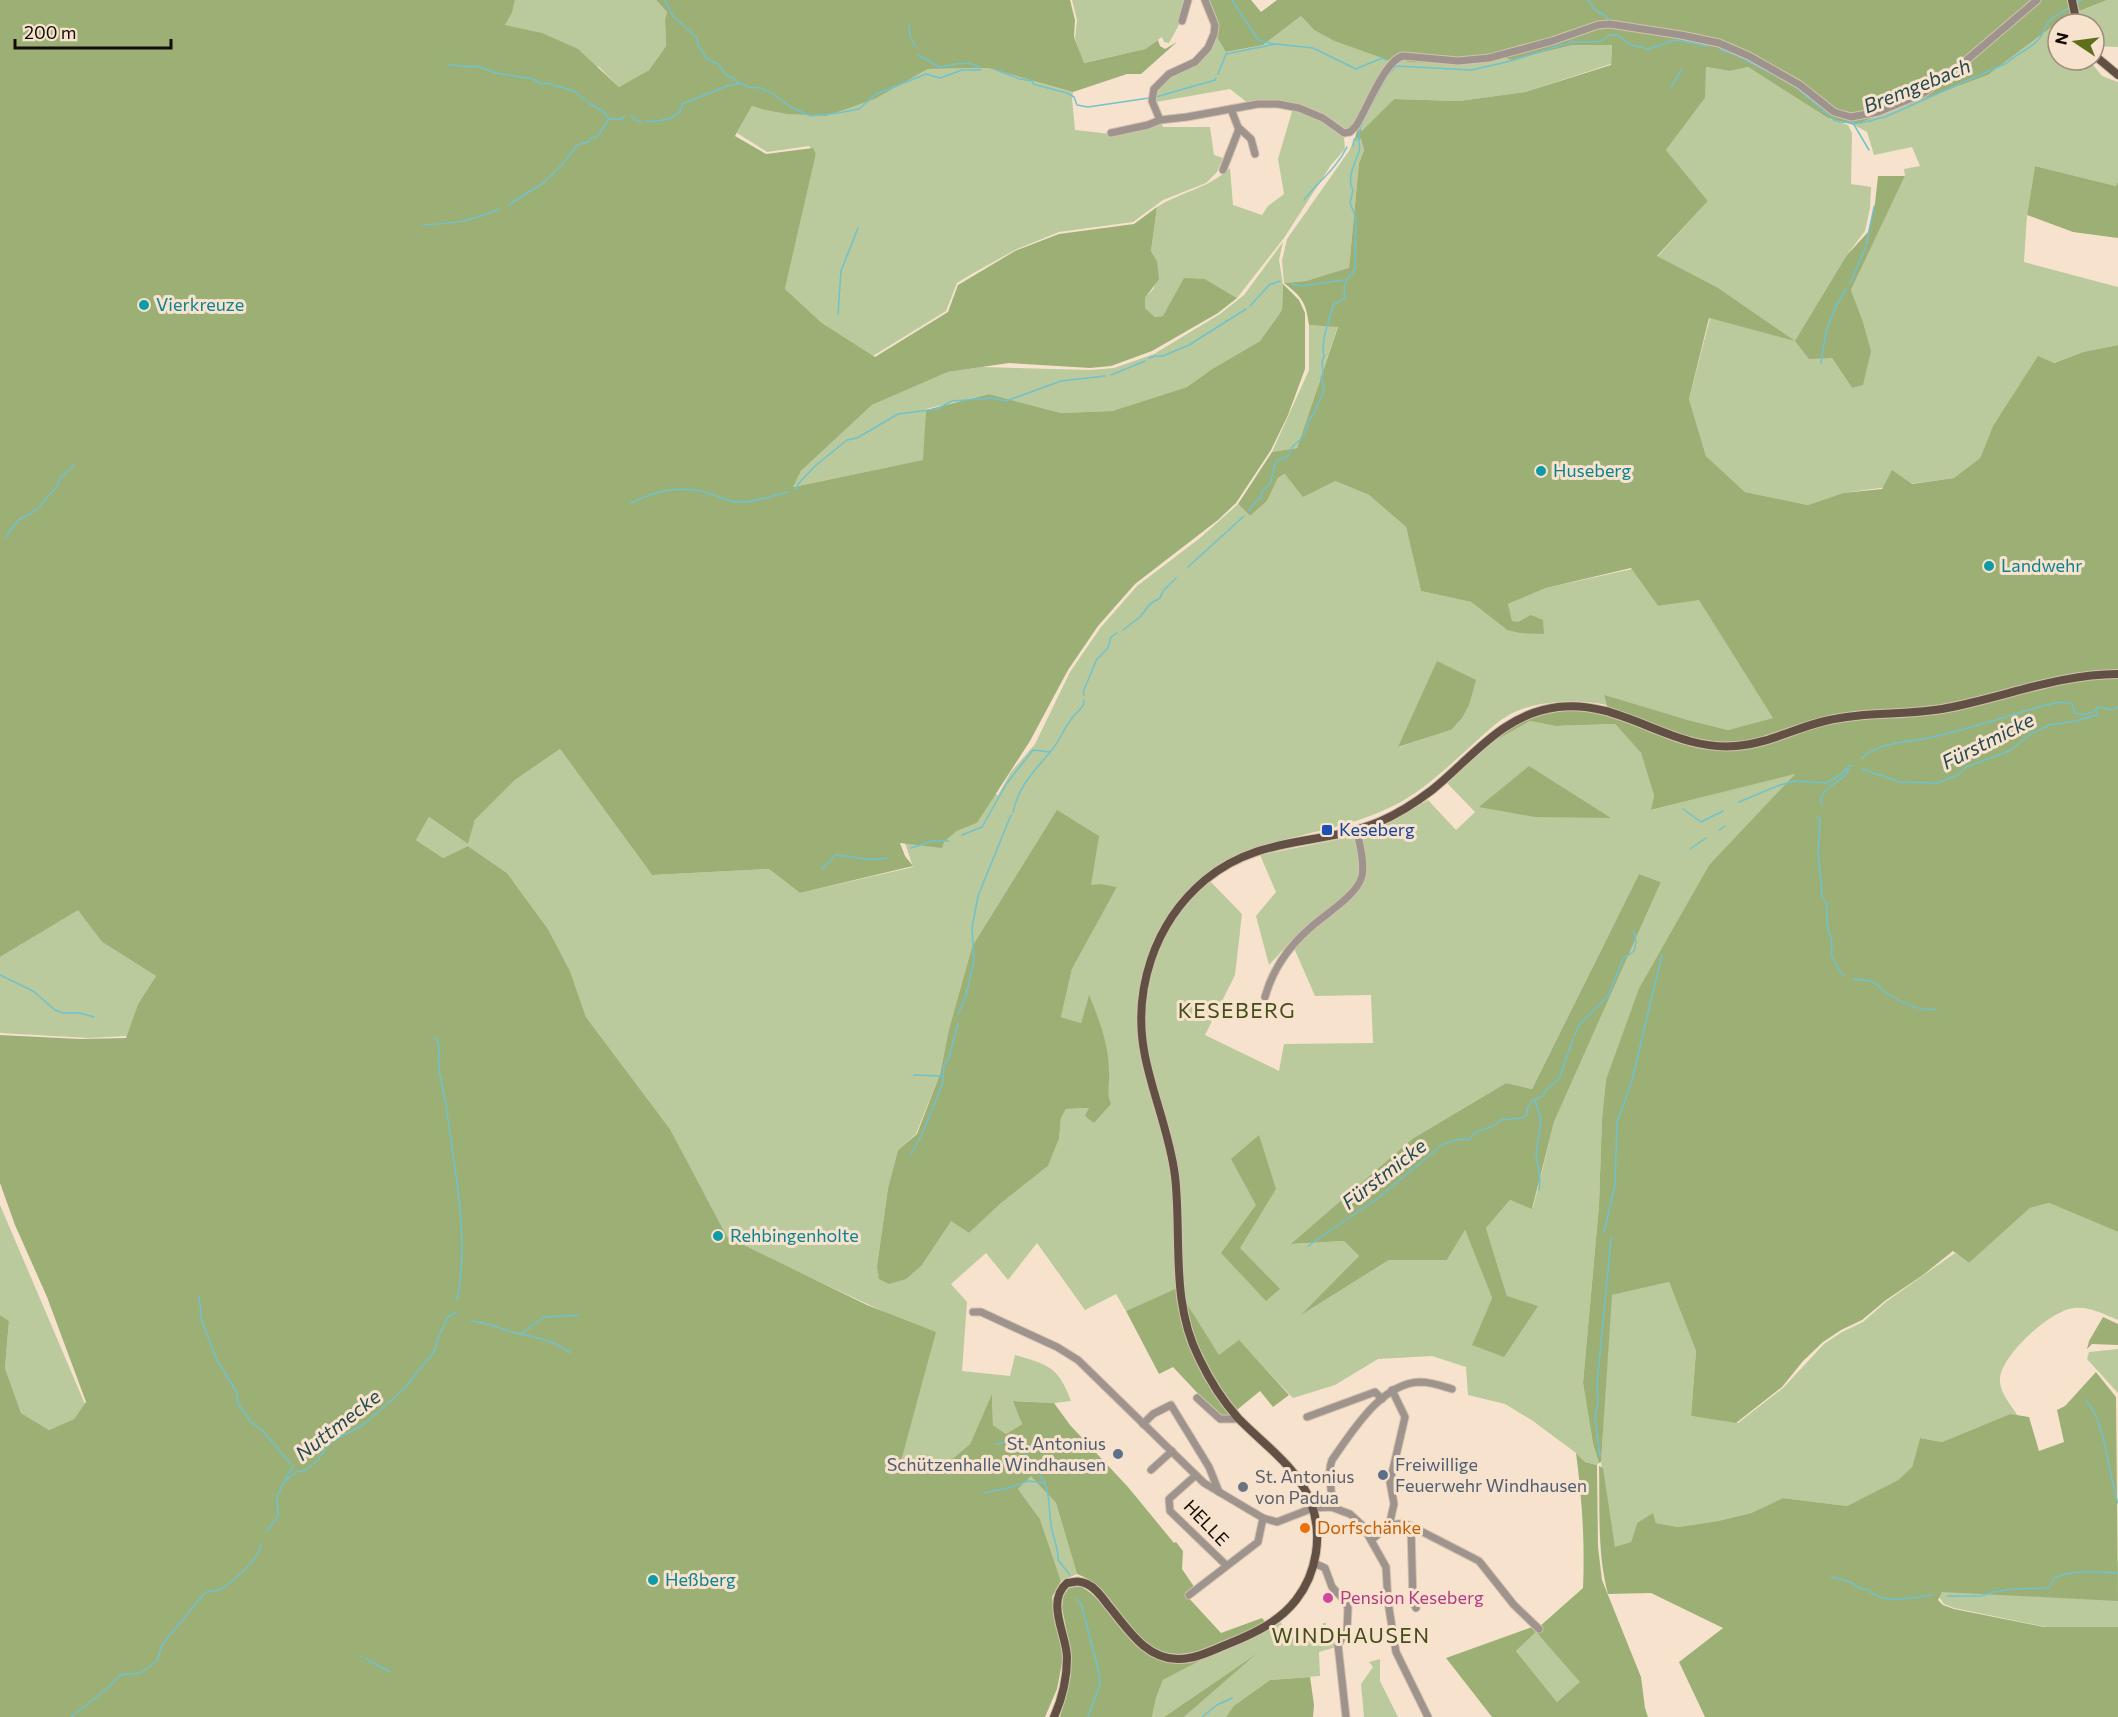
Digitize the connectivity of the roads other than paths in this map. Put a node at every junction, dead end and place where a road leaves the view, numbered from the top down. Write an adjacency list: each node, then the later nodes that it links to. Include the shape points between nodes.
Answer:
1 (1188, 0): 4 (street)
2 (1204, 0): 6 (street, via 1215,25 1212,42 1195,62 1169,74 1154,89 1152,100)
3 (2037, 0): 5 (street, via 1924,93 1878,112 1851,117 1834,112 1800,85 1749,56 1719,44 1610,24 1489,58 1458,61 1398,57 1350,132 1340,131 1306,111 1278,104)
4 (1182, 21)
5 (1231, 109): 6 (street); 7 (street)
6 (1160, 120): 8 (street)
7 (1239, 129): 9 (street, via 1251,139); 10 (street)
8 (1111, 133)
9 (1255, 154)
10 (1223, 170)
11 (2118, 674): 12 (main road, via 2047,682 1943,709 1830,719 1734,747 1690,742 1597,708 1568,706 1540,710 1500,729 1407,808)
12 (1357, 830): 13 (street, via 1363,867 1360,881 1288,950 1277,965); 20 (main road, via 1258,850 1207,879 1182,903 1162,933 1143,991 1144,1051 1175,1178 1182,1305 1196,1353)
13 (1265, 997)
14 (973, 1312): 21 (street, via 981,1312 1071,1356)
15 (1452, 1389): 16 (street, via 1422,1382)
16 (1392, 1390): 18 (street); 29 (street, via 1405,1417 1391,1475 1394,1504)
17 (1197, 1398): 20 (street, via 1220,1419)
18 (1382, 1399): 19 (street, via 1375,1392); 26 (street, via 1360,1421 1332,1460)
19 (1307, 1417)
20 (1239, 1419): 27 (main road, via 1298,1478)
21 (1143, 1424): 22 (street); 25 (street, via 1152,1414 1171,1405 1209,1467)
22 (1172, 1451): 23 (street); 24 (street)
23 (1151, 1470)
24 (1196, 1475): 25 (street); 33 (street, HELLE, via 1169,1499 1170,1510)
25 (1219, 1492): 28 (street)
26 (1331, 1507): 27 (street); 31 (street, via 1350,1514)
27 (1313, 1508): 28 (street, via 1277,1521); 32 (main road, via 1317,1536)
28 (1263, 1518): 33 (street, HELLE, via 1258,1542)
29 (1389, 1526): 30 (street, via 1400,1522); 31 (street)
30 (1411, 1526): 35 (street); 36 (street, via 1479,1561)
31 (1371, 1540): 39 (street, via 1386,1567 1396,1652)
32 (1314, 1563): 37 (main road, via 1300,1596 1272,1623 1183,1659 1166,1658 1151,1651 1090,1586 1081,1582 1067,1584 1056,1602 1067,1658 1065,1683); 38 (street, via 1325,1568 1332,1587 1348,1608 1347,1630 1338,1645)
33 (1226, 1565): 34 (street, HELLE)
34 (1190, 1595)
35 (1416, 1608)
36 (1539, 1629)
37 (1054, 1717)
38 (1346, 1717)
39 (1428, 1717)

